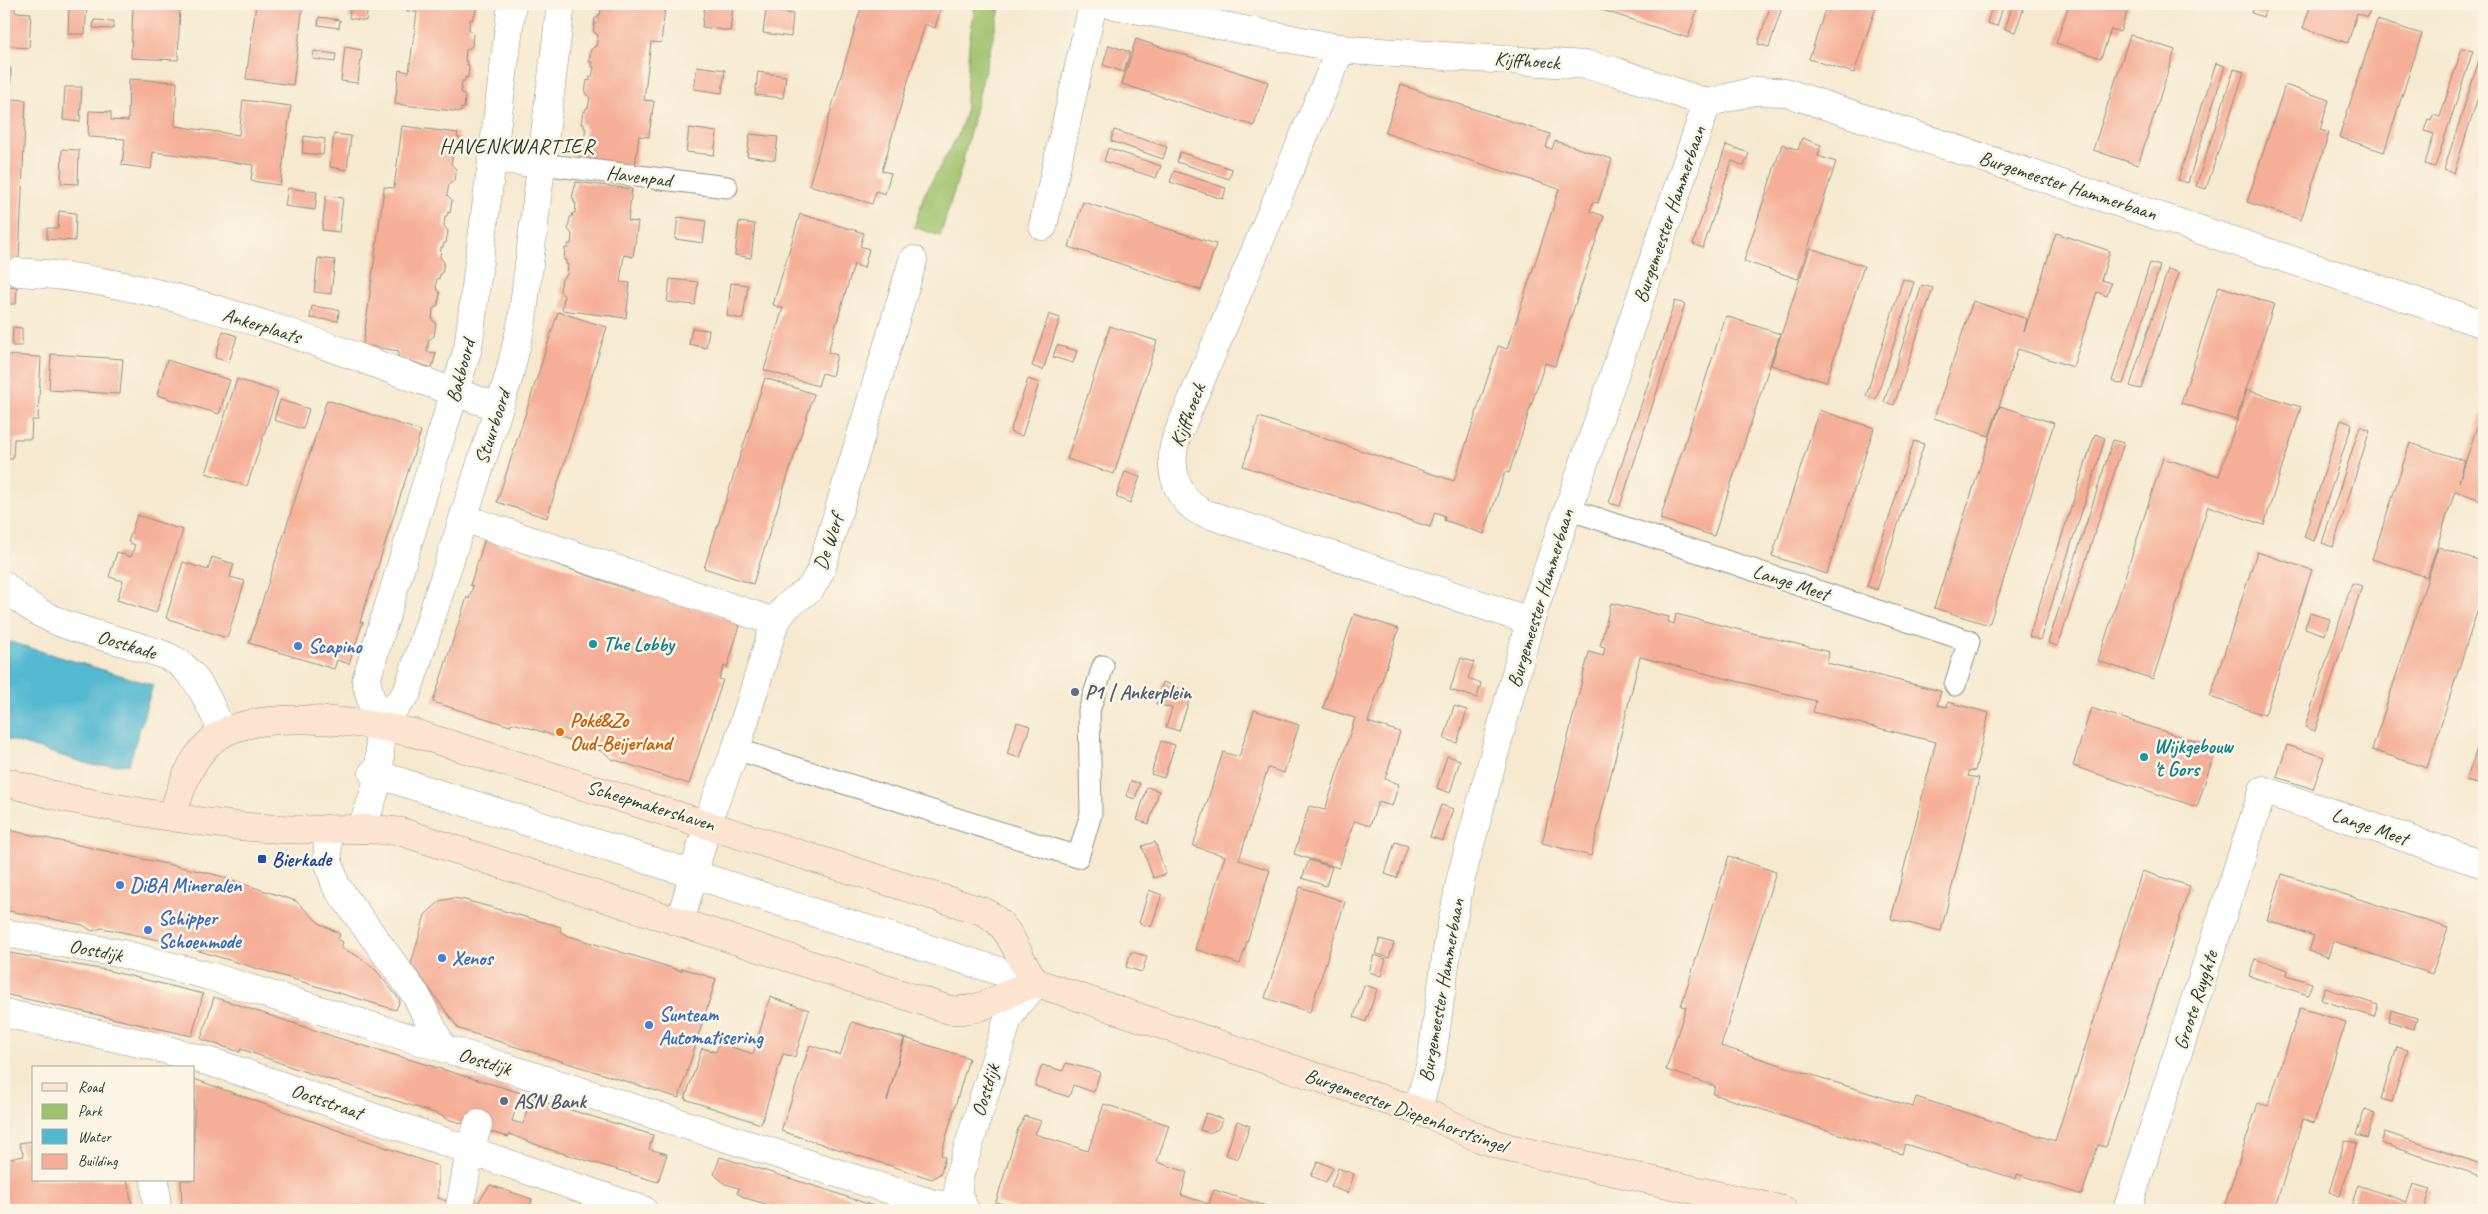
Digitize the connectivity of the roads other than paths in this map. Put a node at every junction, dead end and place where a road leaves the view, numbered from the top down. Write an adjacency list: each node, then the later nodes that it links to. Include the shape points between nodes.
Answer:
1 (512, 4): 7 (street, Bakboord)
2 (561, 4): 8 (street, Stuurboord)
3 (1092, 4): 10 (street)
4 (1110, 4): 5 (street, Kijffhoeck)
5 (1341, 48): 6 (street, Kijffhoeck, via 1587,65); 19 (street, Kijffhoeck, via 1177,436 1172,453 1175,478 1184,497 1201,512)
6 (1707, 103): 13 (street, Burgemeester Hammerbaan, via 1754,91 1785,92); 16 (street, Burgemeester Hammerbaan)
7 (492, 158): 8 (street, Havenpad); 14 (street, Bakboord, via 473,320)
8 (541, 164): 9 (lane, Havenpad); 15 (street, Stuurboord, via 522,321)
9 (726, 187)
10 (1042, 226)
11 (913, 260): 20 (street, De Werf, via 821,570 811,588 787,606)
12 (18, 272): 14 (street, Ankerplaats, via 82,277 168,296 309,340)
13 (2484, 324)
14 (455, 393): 15 (street, Ankerplaats); 23 (street, Bakboord, via 366,680)
15 (499, 407): 17 (street, Stuurboord)
16 (1568, 509): 19 (street, Burgemeester Hammerbaan); 22 (lane, Lange Meet, via 1969,641)
17 (463, 518): 20 (street); 23 (street, Stuurboord, via 407,693)
18 (4, 585): 24 (street, Oostkade, via 24,605 47,619 157,652 177,662 202,690)
19 (1530, 620): 41 (street, Burgemeester Hammerbaan, via 1461,878 1431,1063)
20 (775, 622): 25 (street, De Werf)
21 (1103, 666): 25 (lane, via 1089,711 1091,814 1078,858)
22 (1955, 685)
23 (378, 726): 24 (street, Scheepmakershaven, via 265,721 238,726); 26 (street, via 381,743); 30 (street, Scheepmakershaven, via 434,738)
24 (223, 733): 29 (street, via 210,742 190,768)
25 (736, 749): 30 (street, De Werf)
26 (376, 774): 31 (street, via 373,801); 34 (street)
27 (4, 781): 29 (street, via 61,798)
28 (2263, 790): 33 (street, Lange Meet); 50 (street, Groote Ruyghte)
29 (172, 817): 32 (street, via 278,829)
30 (708, 823): 34 (street, De Werf); 37 (street, Scheepmakershaven, via 985,912 1006,928)
31 (361, 828): 32 (street); 35 (street, via 402,832)
32 (327, 829): 39 (street, via 328,860 336,886 416,995)
33 (2478, 862)
34 (693, 875): 35 (street, De Werf); 37 (street)
35 (680, 922): 37 (street, via 950,1010 982,1008)
36 (4, 933): 39 (street, Oostdijk, via 123,954 209,976)
37 (1037, 983): 41 (street, Burgemeester Diepenhorstsingel); 46 (street, Oostdijk, via 1008,1019 987,1082 958,1178 958,1194)
38 (4, 1013): 40 (street, Ooststraat)
39 (442, 1047): 46 (street, Oostdijk, via 492,1074 934,1204)
40 (143, 1056): 43 (street, Ooststraat, via 232,1069)
41 (1417, 1111): 49 (street, Burgemeester Diepenhorstsingel, via 1509,1148)
42 (478, 1124): 43 (street)
43 (470, 1151): 45 (street); 48 (street, Ooststraat)
44 (154, 1182): 47 (street)
45 (460, 1206)
46 (963, 1208)
47 (157, 1210)
48 (643, 1210)
49 (1783, 1210)
50 (2127, 1210)

